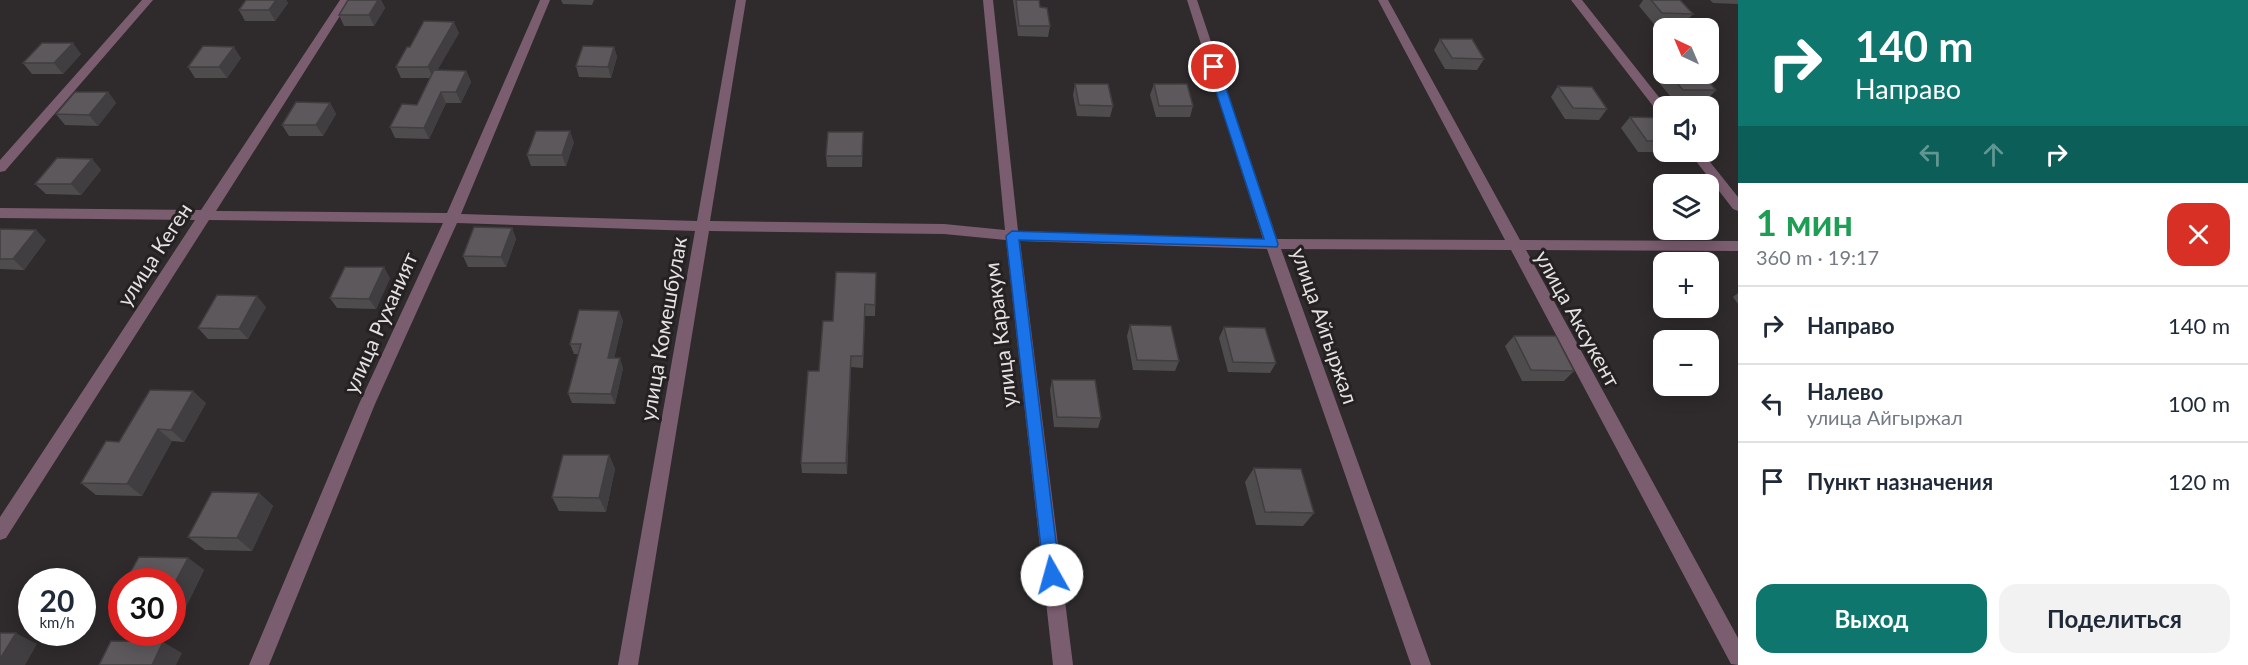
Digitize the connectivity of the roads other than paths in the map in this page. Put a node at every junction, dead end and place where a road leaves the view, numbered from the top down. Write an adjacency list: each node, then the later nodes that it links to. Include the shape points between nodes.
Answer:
1 (148, 0): 11 (street)
2 (345, 0): 14 (street, улица Кеген)
3 (544, 0): 15 (street, улица Руханият)
4 (741, 0): 16 (street, улица Комешбулак)
5 (988, 0): 17 (street, улица Каракум)
6 (1192, 0): 18 (street, улица Айгыржал)
7 (1383, 0): 19 (street, улица Аксукент)
8 (1576, 0): 9 (street)
9 (1653, 98)
10 (1703, 162): 12 (street)
11 (0, 168)
12 (1738, 206)
13 (0, 213): 14 (street)
14 (206, 215): 15 (street); 21 (street, улица Кеген)
15 (452, 218): 16 (street); 23 (street, улица Руханият, via 367,404)
16 (703, 226): 17 (street, via 944,229); 24 (street, улица Комешбулак)
17 (1012, 236): 18 (street); 25 (street, улица Каракум)
18 (1272, 244): 19 (street); 26 (street, улица Айгыржал)
19 (1513, 245): 20 (street); 22 (street, улица Аксукент)
20 (1738, 246)
21 (0, 532)
22 (1738, 657)
23 (259, 665)
24 (628, 665)
25 (1063, 665)
26 (1421, 665)

